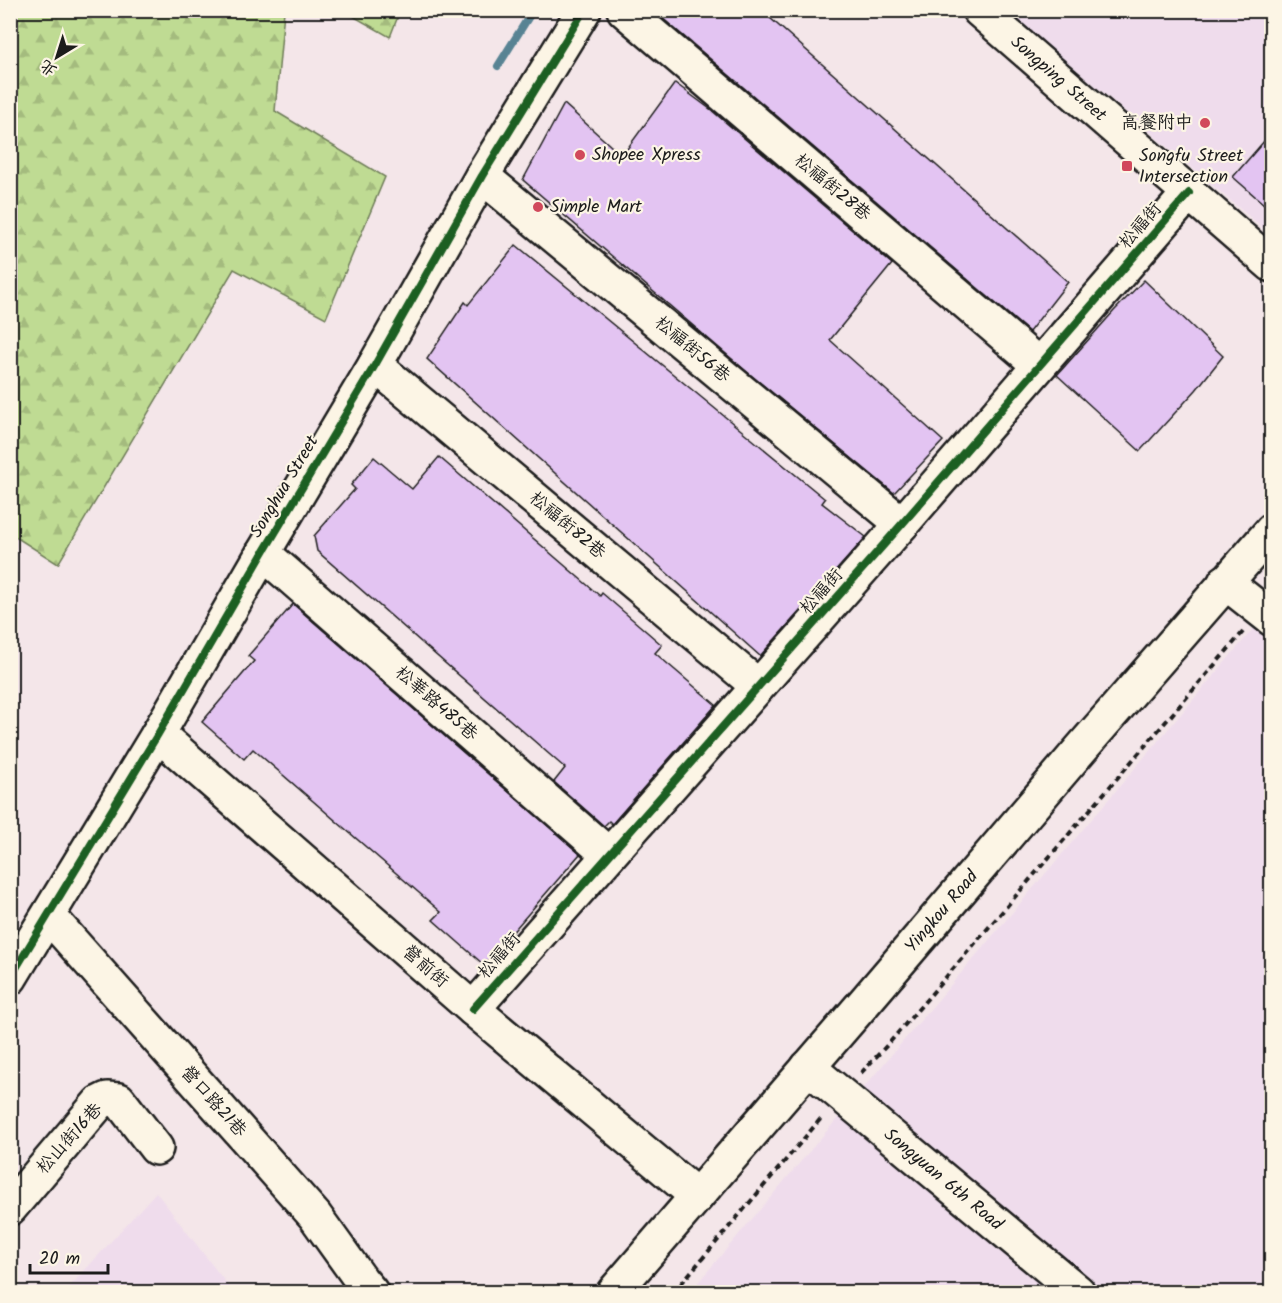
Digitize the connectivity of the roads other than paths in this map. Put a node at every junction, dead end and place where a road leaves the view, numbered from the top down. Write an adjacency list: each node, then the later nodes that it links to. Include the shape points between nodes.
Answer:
1 (584, 10): 4 (street, Songhua Street)
2 (624, 10): 8 (street, 松福街28巷)
3 (980, 10): 5 (street, Songping Street)
4 (482, 176): 7 (street, Songhua Street); 9 (street, 松福街56巷)
5 (1189, 193): 6 (street, Songping Street); 8 (street, 松福街)
6 (1272, 265)
7 (375, 365): 11 (street, Songhua Street); 14 (street, 松福街82巷)
8 (1039, 365): 9 (street, 松福街)
9 (902, 524): 14 (street, 松福街)
10 (1272, 530): 12 (street, Yingkou Road)
11 (263, 553): 15 (street, Songhua Street); 16 (street, 松華路485巷)
12 (1225, 582): 13 (street); 20 (street, Yingkou Road)
13 (1266, 615)
14 (758, 686): 16 (street, 松福街)
15 (158, 734): 17 (street, Songhua Street); 19 (street, 營前街)
16 (609, 855): 19 (street, 松福街)
17 (49, 916): 18 (street, Songhua Street); 24 (street, 營口路21巷, via 315,1216)
18 (10, 978)
19 (473, 1009): 22 (street, 營前街)
20 (808, 1067): 22 (street, Yingkou Road); 26 (street, Songyuan 6th Road)
21 (156, 1148): 23 (street, 松山街16巷, via 119,1100 107,1099)
22 (698, 1196): 25 (street, Yingkou Road)
23 (10, 1208)
24 (371, 1293)
25 (614, 1293)
26 (1077, 1293)

